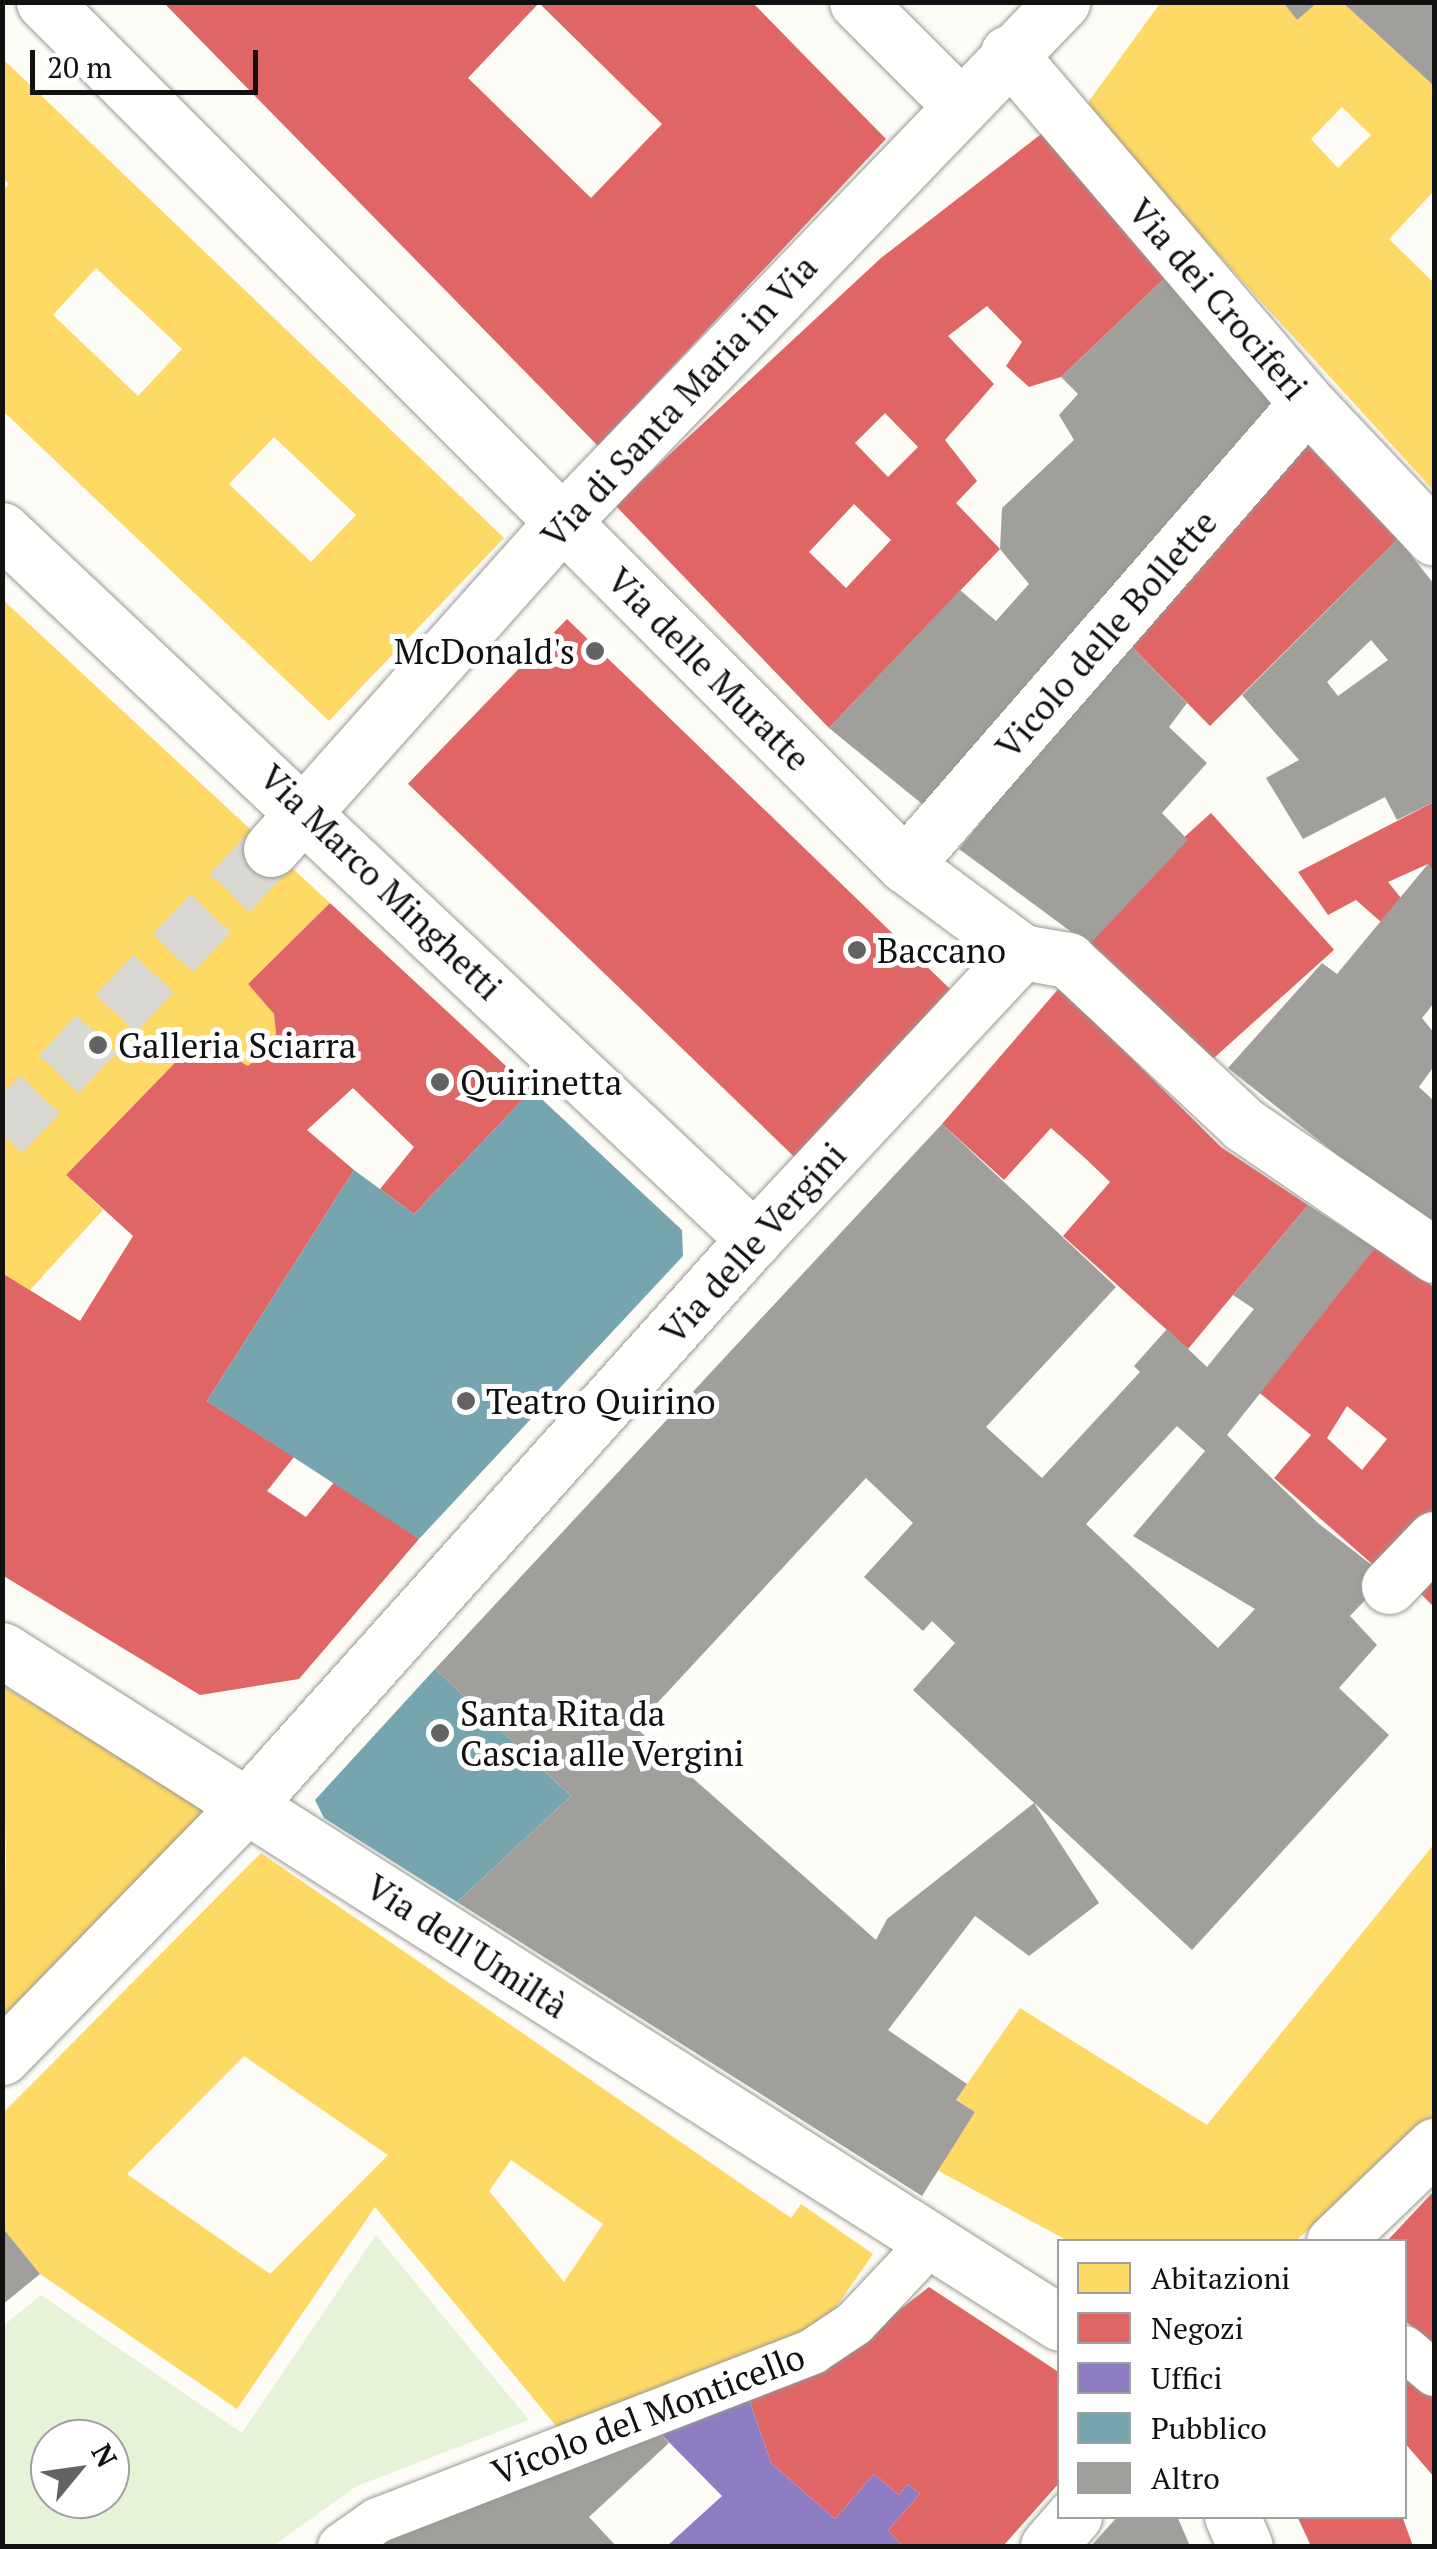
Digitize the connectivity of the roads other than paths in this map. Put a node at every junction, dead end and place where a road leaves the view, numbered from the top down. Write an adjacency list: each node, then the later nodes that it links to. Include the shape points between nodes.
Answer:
1 (44, 2): 7 (street, Via delle Muratte)
2 (857, 2): 5 (street)
3 (1062, 2): 4 (street, Via di Santa Maria in Via)
4 (1008, 54): 5 (street, Via di Santa Maria in Via); 6 (street, Via dei Crociferi)
5 (959, 104): 7 (street, Via di Santa Maria in Via)
6 (1307, 404): 9 (street, Via dei Crociferi); 11 (street, Vicolo delle Bollette)
7 (562, 523): 10 (street, Via di Santa Maria in Via); 11 (street, Via delle Muratte)
8 (2, 530): 10 (street, Via Marco Minghetti)
9 (1434, 538)
10 (289, 830): 13 (street, Via Marco Minghetti)
11 (905, 865): 12 (street, Via delle Muratte)
12 (1022, 952): 13 (street, Via delle Vergini); 14 (street, Via delle Muratte, via 1068,960 1242,1124)
13 (754, 1239): 18 (street, Via delle Vergini)
14 (1434, 1255)
15 (1434, 1539): 16 (street)
16 (1389, 1586)
17 (2, 1650): 18 (street, Via dell'Umiltà)
18 (247, 1805): 19 (street, Via delle Vergini); 22 (street, Via dell'Umiltà)
19 (2, 2057)
20 (1434, 2146): 21 (street)
21 (1337, 2239)
22 (930, 2243): 23 (street, Via dell'Umiltà); 28 (lane, Vicolo del Monticello, via 854,2323 812,2351 376,2520)
23 (1057, 2321)
24 (1407, 2350): 25 (lane)
25 (1434, 2373)
26 (1071, 2519): 29 (street)
27 (1233, 2519): 30 (street)
28 (340, 2546)
29 (1048, 2546)
30 (1245, 2546)

